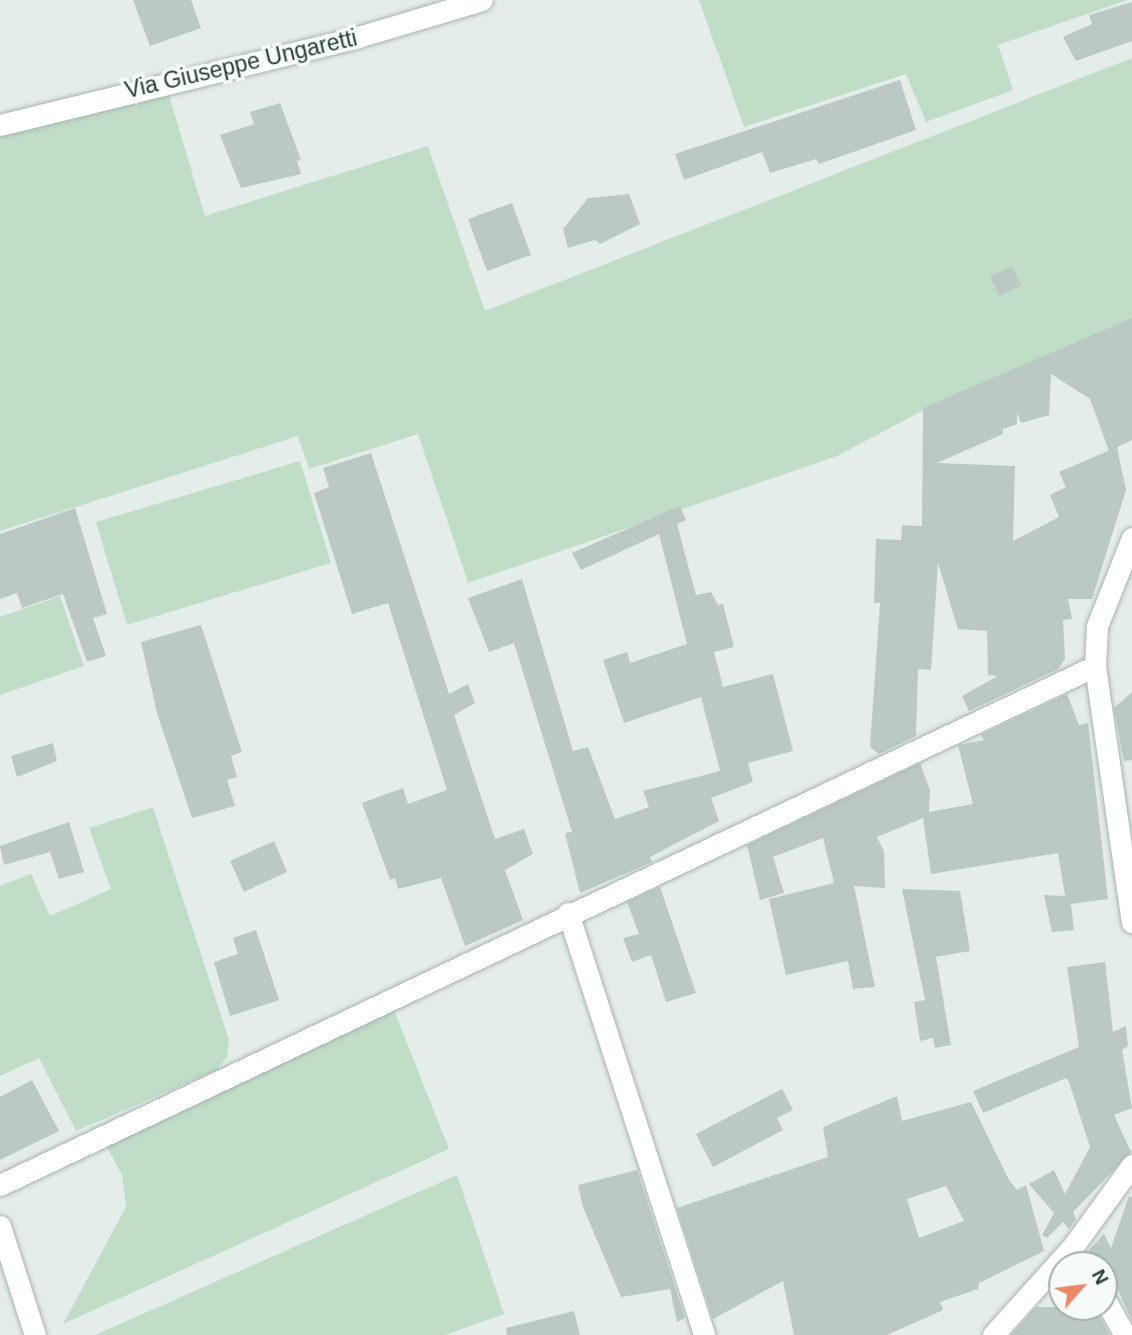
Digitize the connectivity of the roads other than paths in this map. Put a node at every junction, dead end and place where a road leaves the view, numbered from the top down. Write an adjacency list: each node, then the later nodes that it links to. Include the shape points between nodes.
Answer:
1 (482, 0): 2 (street, Via Giuseppe Ungaretti, via 358,37)
2 (0, 125)
3 (1132, 538): 4 (street, via 1097,626)
4 (1095, 666): 5 (street); 6 (street)
5 (568, 913): 8 (street); 13 (street)
6 (1132, 922)
7 (1132, 1165): 10 (street)
8 (0, 1185)
9 (0, 1226): 12 (street)
10 (1074, 1245): 11 (street); 14 (street)
11 (1077, 1251)
12 (35, 1335)
13 (704, 1335)
14 (993, 1335)

